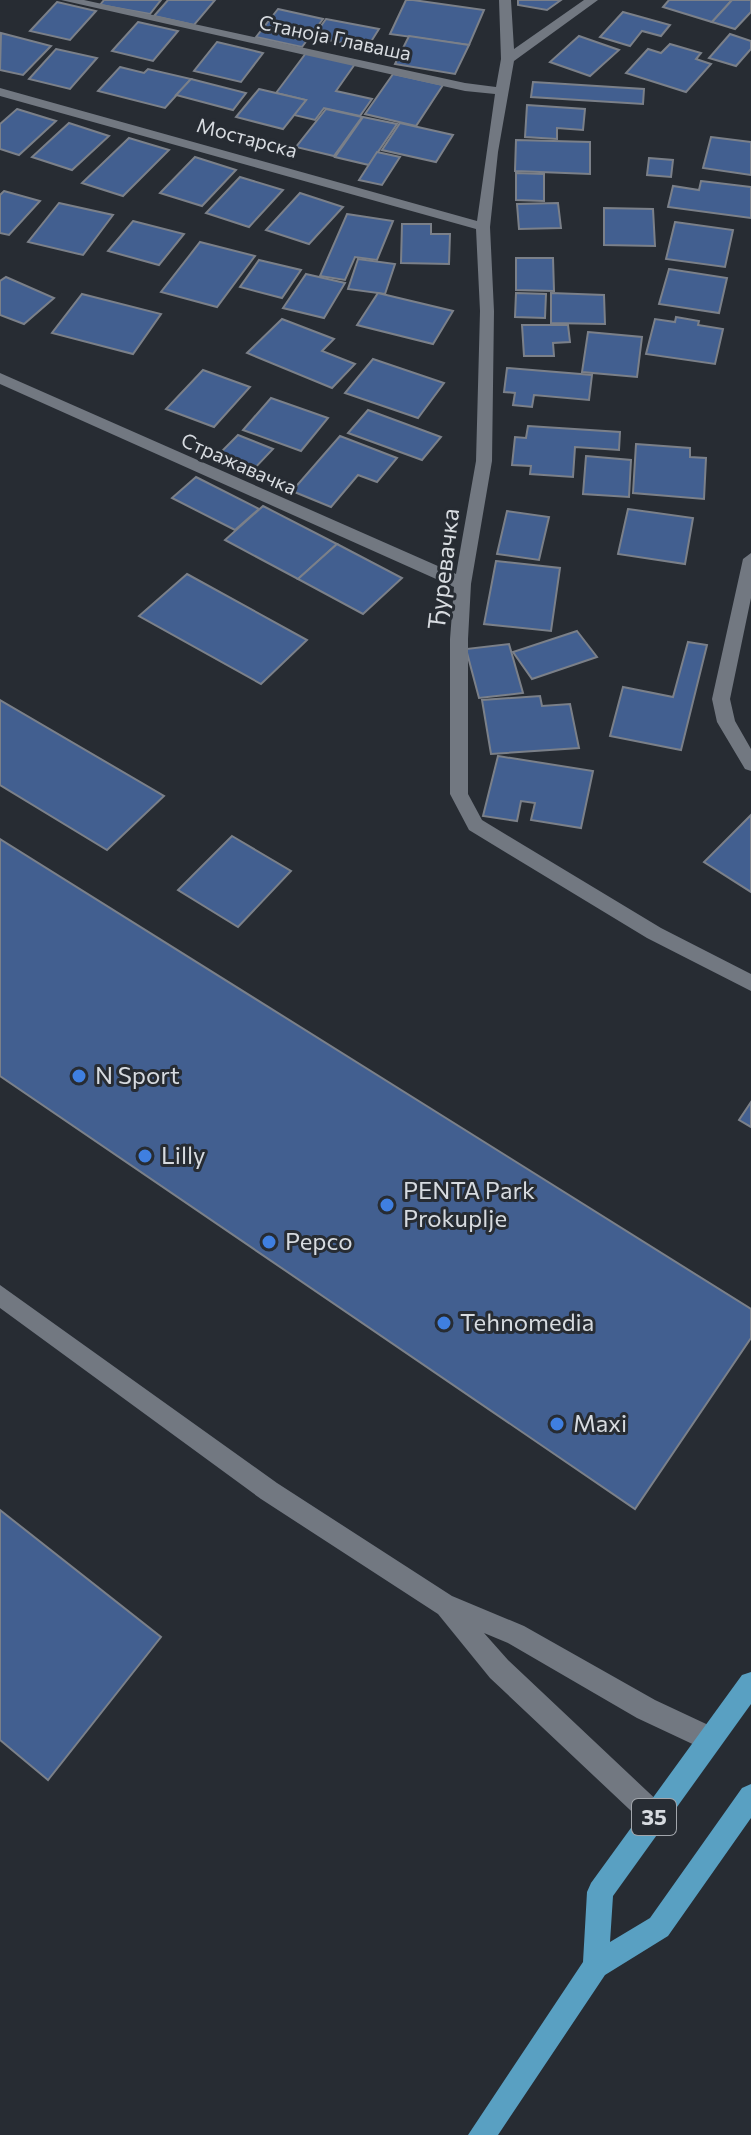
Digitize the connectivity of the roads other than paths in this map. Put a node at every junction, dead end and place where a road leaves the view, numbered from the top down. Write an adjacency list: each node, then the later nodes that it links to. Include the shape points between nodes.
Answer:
1 (67, 0): 5 (street, Станоја Главаша)
2 (505, 0): 4 (street, Ђуревачка)
3 (592, 0): 4 (street)
4 (508, 59): 5 (street, Ђуревачка)
5 (501, 91): 7 (street, Ђуревачка)
6 (0, 92): 7 (street, Мостарска)
7 (483, 227): 10 (street, Ђуревачка, via 484,461)
8 (0, 378): 10 (street, Стражавачка)
9 (751, 559): 11 (street, via 721,699 726,722)
10 (463, 584): 12 (street, Ђуревачка, via 459,794 475,825 654,933)
11 (751, 764)
12 (751, 983)
13 (0, 1295): 14 (street, via 269,1491)
14 (444, 1605): 16 (street, via 516,1634 646,1709); 18 (street, via 499,1669)
15 (751, 1684): 16 (main road, 35)
16 (710, 1739): 18 (main road, 35)
17 (751, 1797): 19 (main road, via 659,1927)
18 (655, 1816): 19 (main road, 35, via 600,1892)
19 (596, 1966): 20 (main road)
20 (482, 2135)

